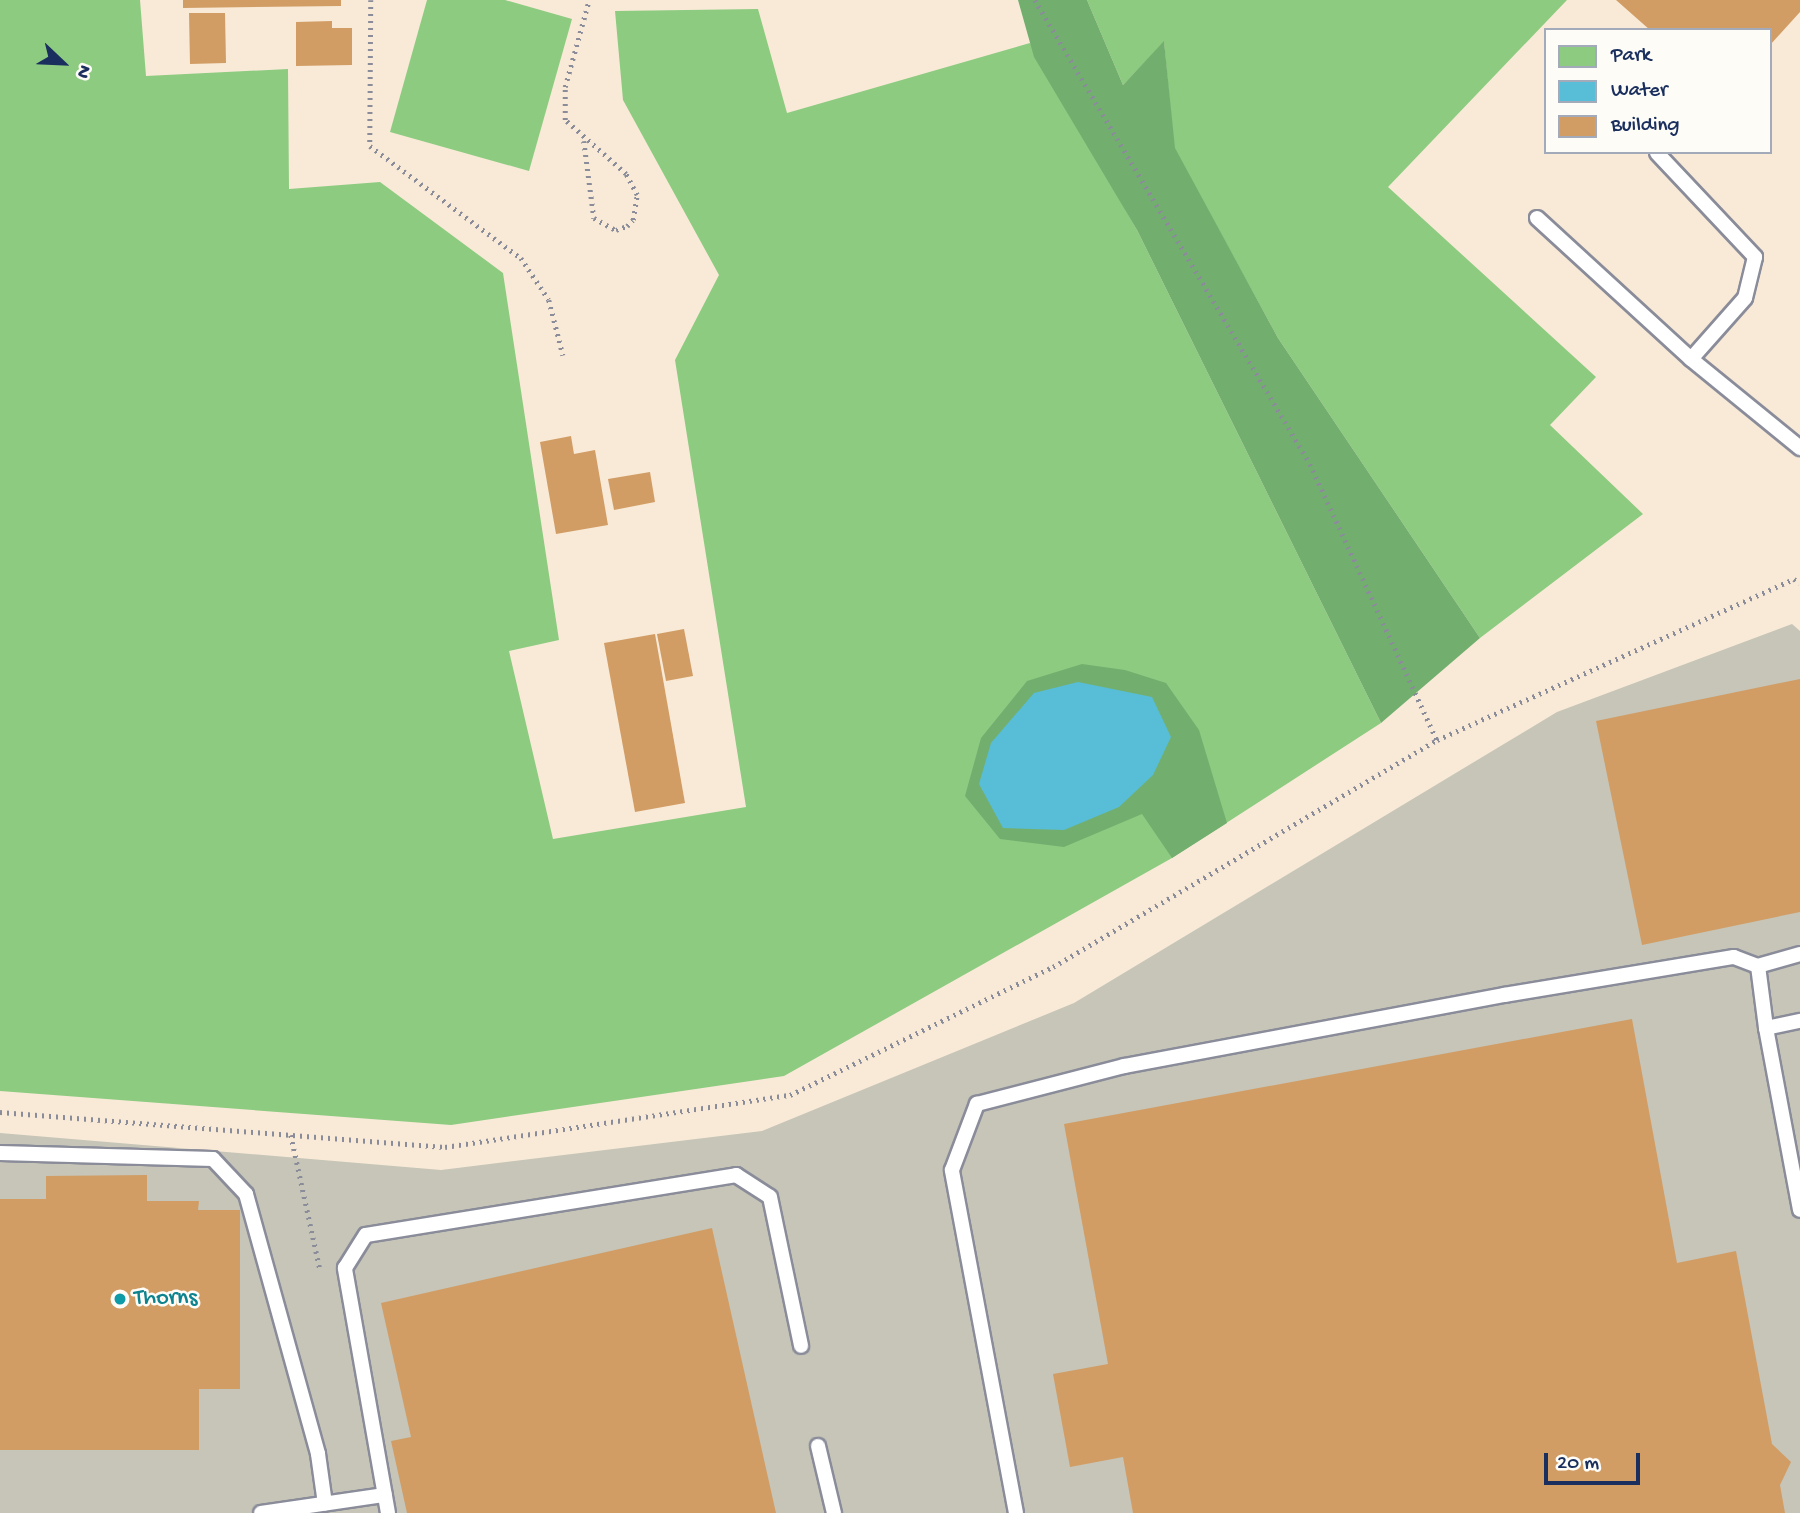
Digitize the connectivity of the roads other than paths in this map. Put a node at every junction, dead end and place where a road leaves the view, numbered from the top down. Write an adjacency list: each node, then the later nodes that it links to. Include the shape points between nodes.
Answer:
1 (1658, 154): 3 (lane, via 1755,257 1745,298)
2 (1537, 218): 3 (lane)
3 (1691, 359): 4 (lane)
4 (1800, 448)
5 (1800, 954): 6 (lane)
6 (1758, 966): 8 (lane); 18 (lane, via 1734,957 1504,995 1124,1066 977,1104 952,1170)
7 (1800, 1021): 8 (lane)
8 (1766, 1028): 10 (lane)
9 (0, 1153): 14 (lane, via 214,1159 246,1194 318,1454)
10 (1800, 1210)
11 (801, 1346): 13 (lane, via 770,1198 736,1175 366,1235 345,1268)
12 (818, 1446): 17 (lane)
13 (385, 1495): 14 (lane); 16 (lane)
14 (325, 1504): 15 (lane)
15 (261, 1513)
16 (388, 1513)
17 (834, 1513)
18 (1016, 1513)

